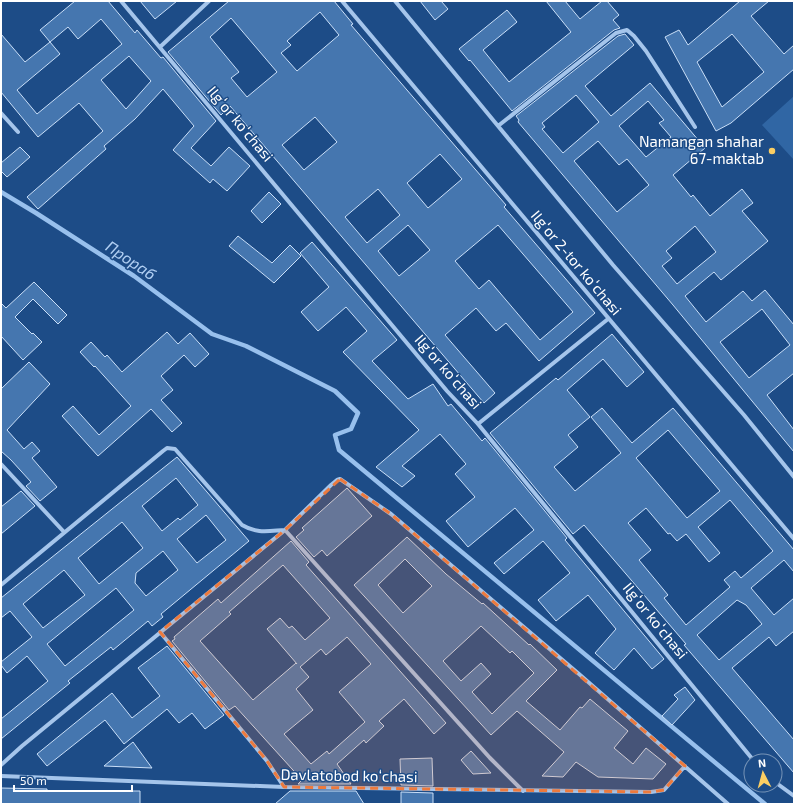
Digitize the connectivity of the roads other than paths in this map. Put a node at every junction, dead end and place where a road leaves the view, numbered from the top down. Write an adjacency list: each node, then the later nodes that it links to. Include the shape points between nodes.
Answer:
1 (121, 1): 5 (street, Ilgʻor koʻchasi)
2 (209, 1): 5 (street)
3 (342, 1): 10 (street, Ilgʻor 2-tor koʻchasi)
4 (395, 1): 7 (street)
5 (160, 47): 11 (street, Ilgʻor koʻchasi)
6 (1, 113): 9 (street)
7 (498, 126): 8 (street, via 616,33 627,30 646,51); 13 (street)
8 (695, 126)
9 (18, 132)
10 (608, 319): 11 (street); 16 (street, Ilgʻor 2-tor koʻchasi)
11 (478, 424): 19 (street, Ilgʻor koʻchasi)
12 (1, 464): 15 (street)
13 (794, 477)
14 (285, 530): 15 (street, via 259,532 242,525 175,449 167,448); 18 (street); 21 (street, via 340,479 391,514); 25 (street, via 490,758)
15 (64, 532): 17 (street)
16 (794, 539)
17 (1, 585)
18 (160, 632): 20 (street); 23 (street, via 267,761)
19 (747, 753)
20 (1, 765)
21 (685, 766): 25 (street, Davlatobod koʻchasi, via 664,790 656,792); 27 (street)
22 (1, 776): 23 (street, Davlatobod koʻchasi)
23 (284, 787): 25 (street, Davlatobod koʻchasi)
24 (783, 788): 26 (street)
25 (523, 791)
26 (794, 796)
27 (728, 804)

